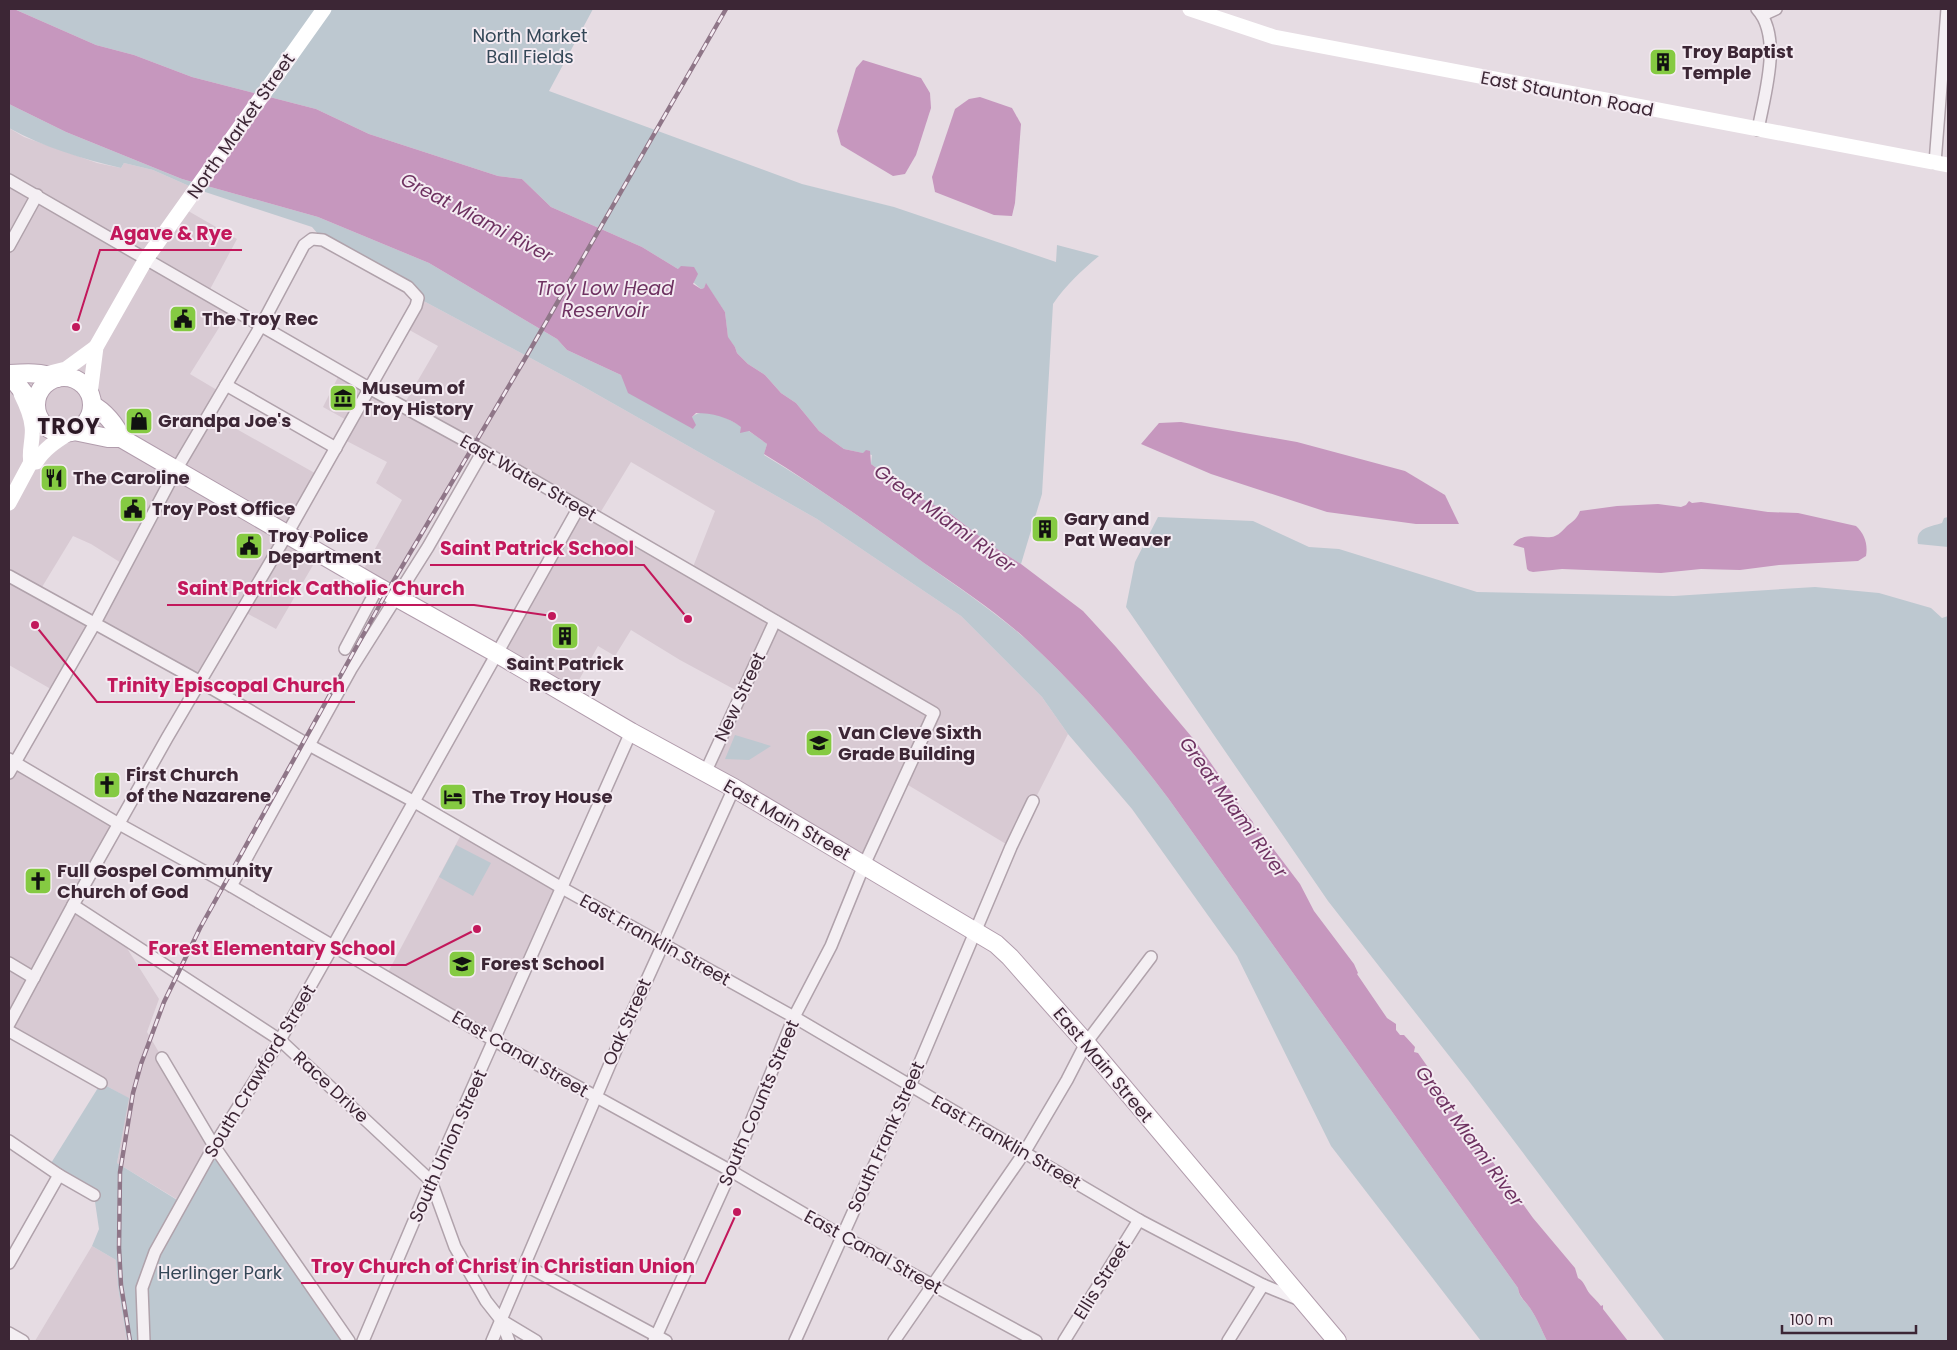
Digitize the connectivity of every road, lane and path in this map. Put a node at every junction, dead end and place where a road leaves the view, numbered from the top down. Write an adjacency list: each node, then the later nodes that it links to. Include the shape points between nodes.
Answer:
1 (324, 9): 12 (main road, North Market Street)
2 (1776, 9): 5 (street)
3 (1947, 9): 6 (street)
4 (1198, 10): 7 (main road, East Staunton Road, via 1274,37)
5 (1760, 12): 7 (street, via 1769,36 1770,64)
6 (1944, 86): 8 (street)
7 (1758, 130): 8 (main road, East Staunton Road)
8 (1942, 164)
9 (9, 180): 10 (street, East Water Street)
10 (37, 196): 11 (street); 12 (street, East Water Street)
11 (9, 246)
12 (146, 259): 13 (street, East Water Street); 14 (main road, North Market Street)
13 (262, 324): 17 (street); 18 (street, East Water Street); 18 (street, via 304,245 312,239 323,240 408,287 418,298 416,306)
14 (96, 347): 15 (main road); 19 (main road)
15 (57, 375): 16 (main road); 19 (main road, via 77,380); 20 (main road, via 38,392)
16 (12, 378): 20 (main road); 22 (main road, via 30,418)
17 (226, 385): 24 (street); 27 (street)
18 (369, 388): 24 (street); 25 (street, East Water Street)
19 (94, 397): 21 (main road, via 88,420); 23 (main road)
20 (36, 409): 21 (main road, via 42,424 50,430); 22 (main road)
21 (72, 432): 23 (main road); 26 (main road, via 42,453 36,462)
22 (32, 433): 26 (main road)
23 (121, 438): 27 (main road, East Main Street)
24 (336, 448): 30 (street)
25 (483, 451): 29 (street, East Water Street); 33 (street)
26 (31, 462): 28 (main road)
27 (176, 470): 30 (main road, East Main Street); 35 (street)
28 (9, 503)
29 (579, 507): 34 (street, East Water Street); 37 (street, South Crawford Street)
30 (287, 534): 32 (main road, East Main Street); 38 (street)
31 (9, 576): 35 (street, East Franklin Street)
32 (378, 587): 33 (main road, East Main Street); 36 (street)
33 (396, 597): 37 (main road, East Main Street); 41 (street)
34 (775, 621): 39 (street, East Water Street); 44 (street, New Street)
35 (95, 623): 38 (street, East Franklin Street); 42 (street)
36 (345, 649)
37 (496, 653): 40 (main road, East Main Street); 46 (street, South Crawford Street)
38 (199, 681): 41 (street, East Franklin Street); 48 (street)
39 (934, 713): 49 (street, South Counts Street)
40 (631, 732): 44 (main road, East Main Street); 51 (street, South Union Street)
41 (309, 745): 46 (street, East Franklin Street); 50 (street)
42 (12, 760): 43 (street); 48 (street, East Canal Street)
43 (9, 773)
44 (705, 773): 45 (main road, East Main Street)
45 (734, 788): 49 (main road, East Main Street); 54 (street, Oak Street)
46 (413, 801): 51 (street, East Franklin Street); 55 (street, South Crawford Street)
47 (1034, 801): 53 (street, South Frank Street)
48 (119, 824): 50 (street, East Canal Street); 52 (street)
49 (864, 865): 53 (main road, East Main Street); 59 (street, South Counts Street, via 831,946)
50 (231, 886): 55 (street, East Canal Street)
51 (562, 888): 54 (street, East Franklin Street); 63 (street, South Union Street)
52 (73, 905): 58 (street); 62 (street, Race Drive)
53 (976, 931): 64 (main road, East Main Street, via 1010,957); 67 (street, South Frank Street)
54 (662, 944): 59 (street, East Franklin Street); 68 (street, Oak Street)
55 (333, 946): 62 (street, South Crawford Street); 63 (street, East Canal Street)
56 (1151, 956): 64 (street)
57 (9, 963): 58 (street)
58 (34, 978): 60 (street)
59 (794, 1018): 67 (street, East Franklin Street); 72 (street, South Counts Street)
60 (9, 1024)
61 (9, 1031): 66 (street)
62 (280, 1040): 70 (street, South Crawford Street); 74 (street, Race Drive)
63 (495, 1041): 68 (street, East Canal Street); 74 (street, South Union Street)
64 (1086, 1043): 71 (street); 82 (main road, East Main Street)
65 (162, 1058): 70 (street)
66 (101, 1083)
67 (910, 1086): 71 (street, East Franklin Street); 77 (street, South Frank Street)
68 (595, 1097): 72 (street, East Canal Street); 79 (street, Oak Street)
69 (9, 1141): 73 (street)
70 (214, 1146): 87 (street, South Crawford Street, via 155,1252 142,1288); 88 (street)
71 (1024, 1153): 76 (street, East Franklin Street); 80 (street)
72 (731, 1170): 77 (street, East Canal Street); 85 (street, South Counts Street)
73 (59, 1175): 75 (street); 78 (street)
74 (431, 1181): 83 (street, Race Drive, via 460,1257); 89 (street, South Union Street)
75 (94, 1195)
76 (1139, 1220): 81 (street, East Franklin Street); 96 (street, Ellis Street)
77 (842, 1236): 80 (street, East Canal Street); 93 (street, South Frank Street)
78 (9, 1263)
79 (525, 1265): 83 (street, Oak Street); 85 (street)
80 (933, 1284): 94 (street); 95 (street, East Canal Street)
81 (1263, 1285): 82 (street, East Franklin Street); 97 (street)
82 (1302, 1300): 98 (main road, East Main Street)
83 (501, 1320): 90 (street, Oak Street); 91 (street, Race Drive); 92 (street)
84 (9, 1333): 86 (street)
85 (659, 1340)
86 (23, 1341)
87 (144, 1341)
88 (349, 1341)
89 (363, 1341)
90 (492, 1341)
91 (509, 1341)
92 (536, 1341)
93 (795, 1341)
94 (894, 1341)
95 (1036, 1341)
96 (1064, 1341)
97 (1228, 1341)
98 (1337, 1341)

